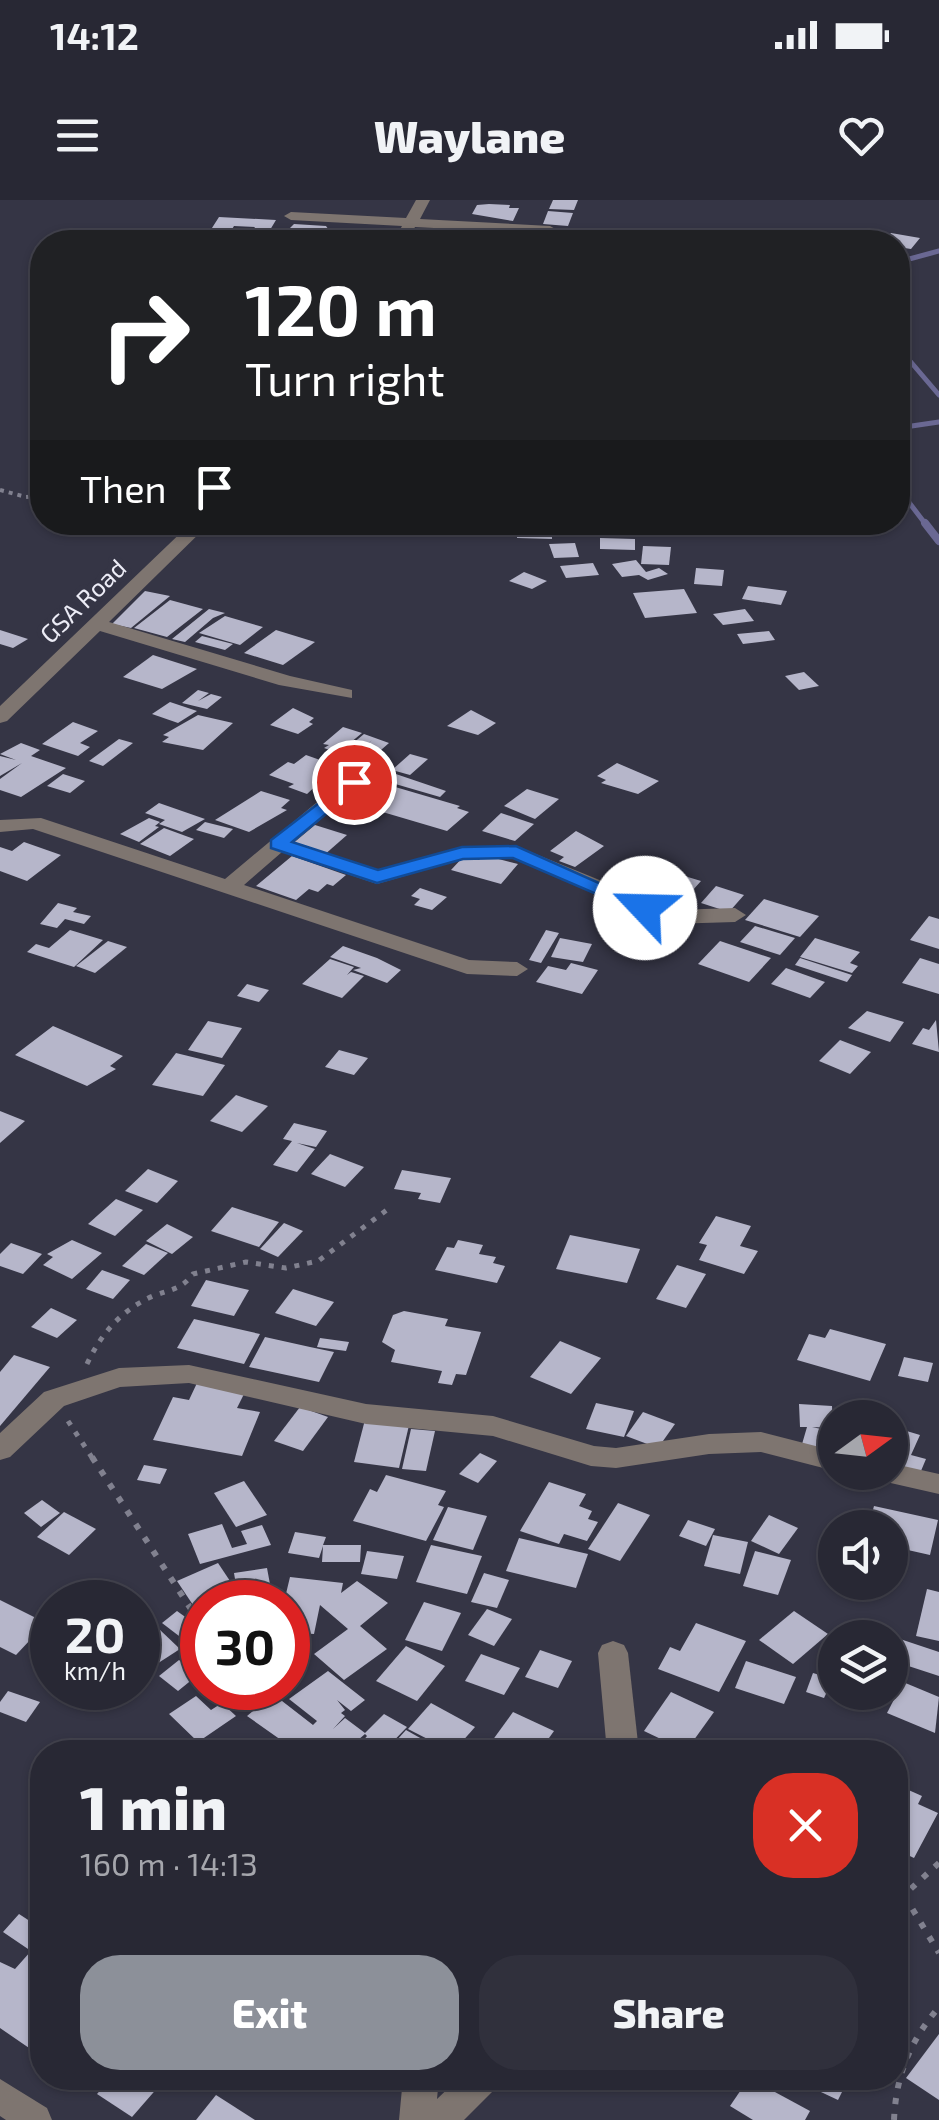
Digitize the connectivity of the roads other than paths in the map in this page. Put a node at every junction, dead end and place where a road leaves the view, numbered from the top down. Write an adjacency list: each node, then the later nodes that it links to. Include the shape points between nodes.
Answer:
1 (423, 200): 3 (street)
2 (291, 216): 3 (street)
3 (410, 224): 4 (street); 5 (street)
4 (407, 230)
5 (550, 230)
6 (189, 535): 7 (street, GSA Road)
7 (95, 624): 8 (street); 9 (street, GSA Road)
8 (345, 694)
9 (0, 718)
10 (354, 782): 12 (street)
11 (0, 826): 13 (street, via 34,822)
12 (278, 844): 13 (street); 14 (street, via 377,877 462,853 516,852 670,918)
13 (226, 888): 15 (street, via 467,967)
14 (735, 915)
15 (517, 969)
16 (0, 1450): 17 (street, via 54,1399 119,1378 189,1374 366,1414 493,1426 591,1456 761,1442)
17 (818, 1457)
18 (908, 1477): 19 (street)
19 (939, 1484)
20 (614, 1653): 21 (street)
21 (622, 1740)
22 (420, 2090): 26 (street)
23 (470, 2090): 27 (street)
24 (0, 2095): 25 (street)
25 (34, 2120)
26 (417, 2120)
27 (440, 2120)

